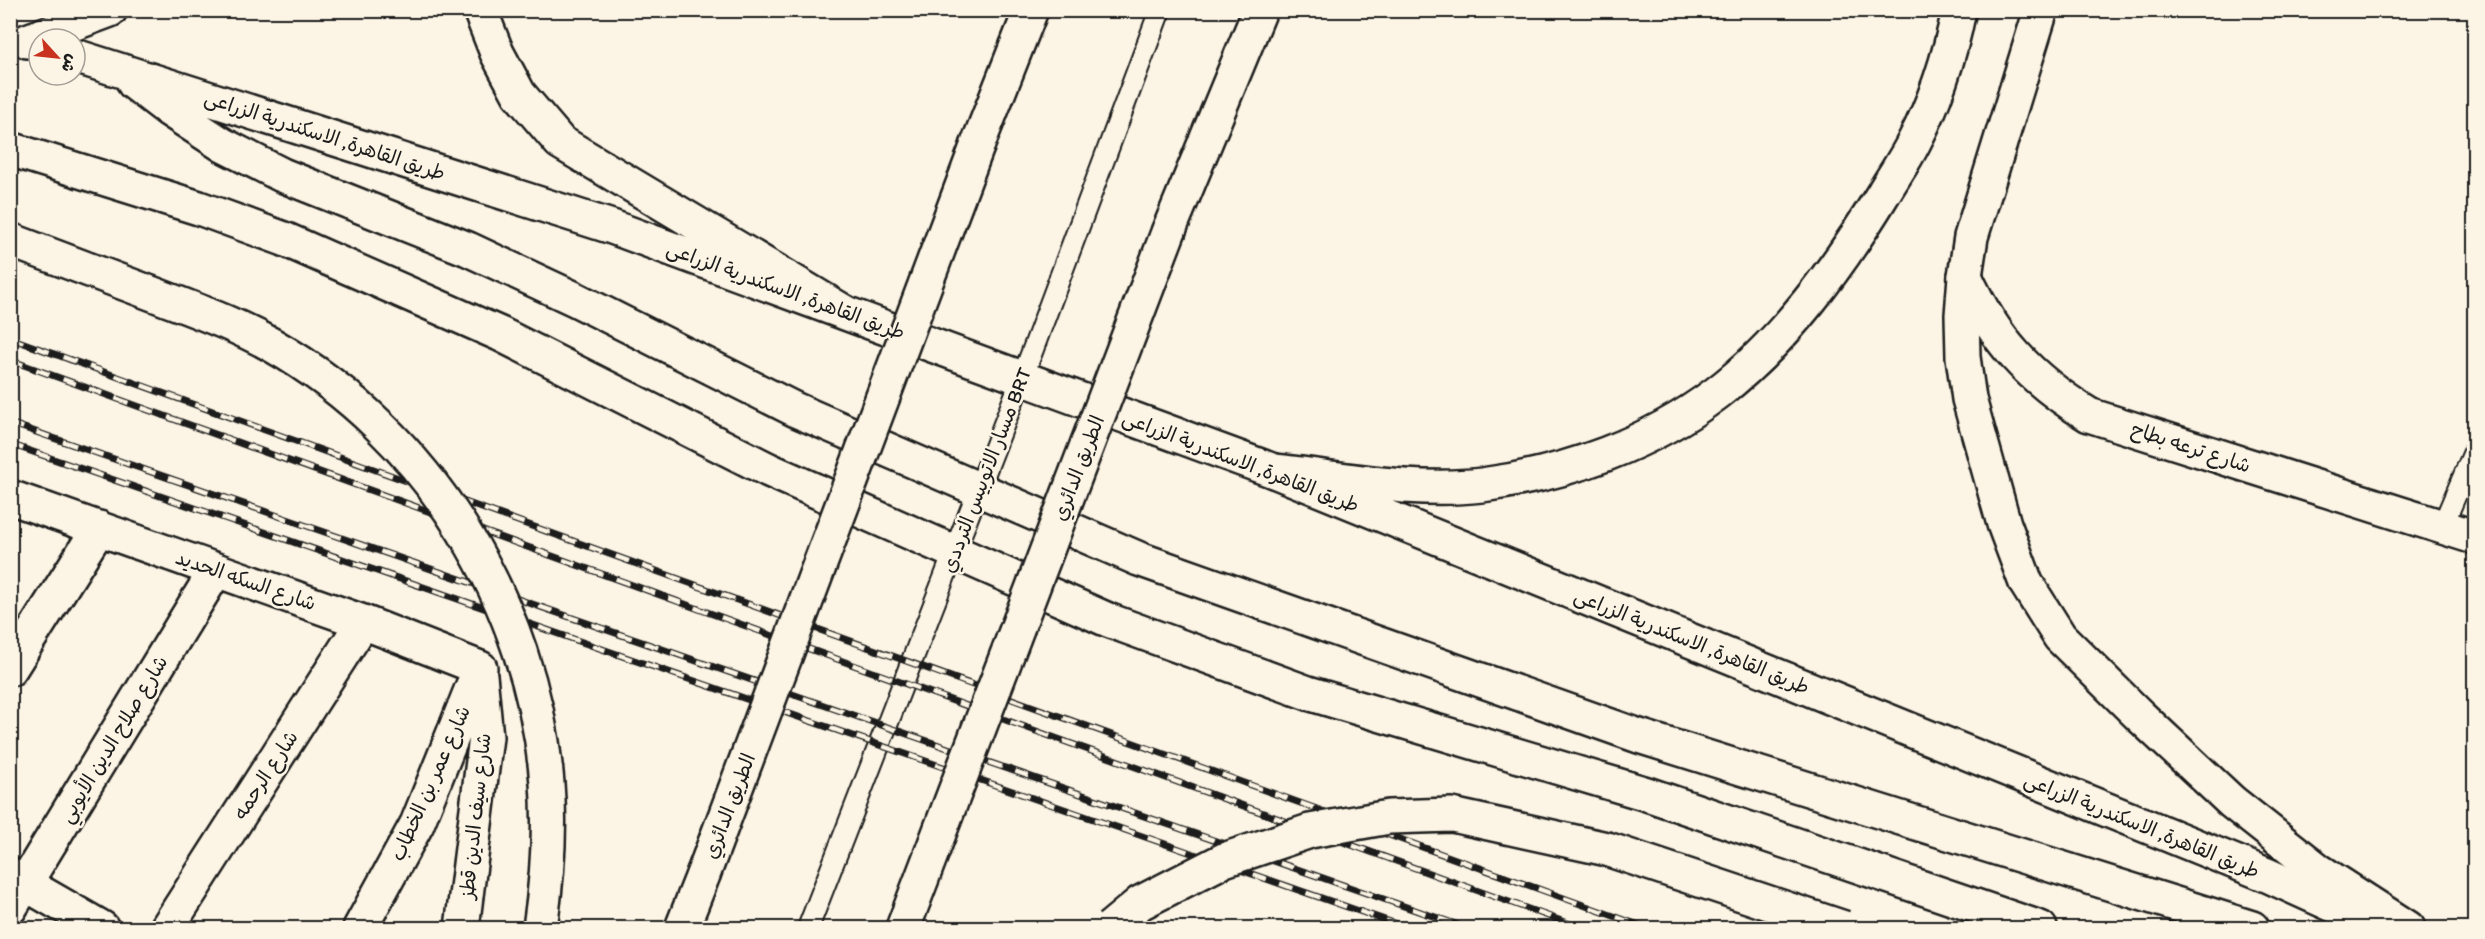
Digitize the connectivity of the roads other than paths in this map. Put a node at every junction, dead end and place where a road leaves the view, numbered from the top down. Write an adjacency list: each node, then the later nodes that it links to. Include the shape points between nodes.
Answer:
1 (111, 10): 8 (main road)
2 (1031, 10): 31 (main road, الطريق الدائري, bridge)
3 (1160, 10): 32 (lane, مسار الاتوبيس الترددي BRT, via 1028,363)
4 (1260, 10): 33 (main road, الطريق الدائري, bridge, via 1169,230)
5 (1959, 10): 16 (main road, via 1938,85 1915,142 1875,206 1800,313 1718,392 1629,444 1581,463 1532,476 1481,485 1429,487)
6 (2041, 10): 13 (main road, via 1981,199)
7 (487, 13): 14 (main road, via 497,53 519,94 560,142)
8 (25, 41)
9 (87, 60): 10 (main road, طريق القاهرة, الاسكندرية الزراعى)
10 (116, 68): 14 (main road, طريق القاهرة, الاسكندرية الزراعى, via 612,226); 37 (main road, via 224,145 282,175 468,249 796,410 1139,559 1639,736)
11 (10, 149): 36 (main road, via 284,239 500,334 770,470 1107,620 1308,693 1647,794)
12 (10, 240): 30 (main road, bridge, via 233,325 272,345 345,395 383,429 448,505 498,592 532,688 543,745 549,823 547,882)
13 (1965, 276): 18 (main road, شارع ترعه بطاح, via 1994,332 2014,356 2036,378 2089,415); 39 (main road, via 1963,357 1979,440 2026,583 2060,637 2232,802 2318,870)
14 (844, 312): 16 (main road, طريق القاهرة, الاسكندرية الزراعى)
15 (2475, 452): 18 (lane)
16 (1274, 471): 38 (main road, طريق القاهرة, الاسكندرية الزراعى, via 2267,875)
17 (10, 497): 19 (main road, شارع السكه الحديد)
18 (2442, 527): 20 (main road, شارع ترعه بطاح)
19 (99, 528): 21 (main road, شارع السكه الحديد); 24 (main road)
20 (2475, 537)
21 (216, 570): 22 (main road, شارع السكه الحديد); 25 (main road, شارع صلاح الدين الأيوبي)
22 (363, 622): 23 (main road, شارع السكه الحديد); 27 (main road, شارع الرحمه)
23 (480, 668): 28 (main road, شارع عمر بن الخطاب, via 417,824); 29 (main road, شارع سيف الدين قطز, via 486,737)
24 (10, 669)
25 (15, 889): 26 (main road)
26 (102, 928)
27 (167, 928)
28 (360, 928)
29 (462, 928)
30 (540, 928)
31 (682, 928)
32 (808, 928)
33 (903, 928)
34 (1110, 928): 35 (main road, bridge, via 1140,903 1224,860 1267,845 1310,831 1389,817 1452,815 1607,849)
35 (1844, 928)
36 (2040, 928)
37 (2252, 928)
38 (2384, 928)
39 (2408, 928)

